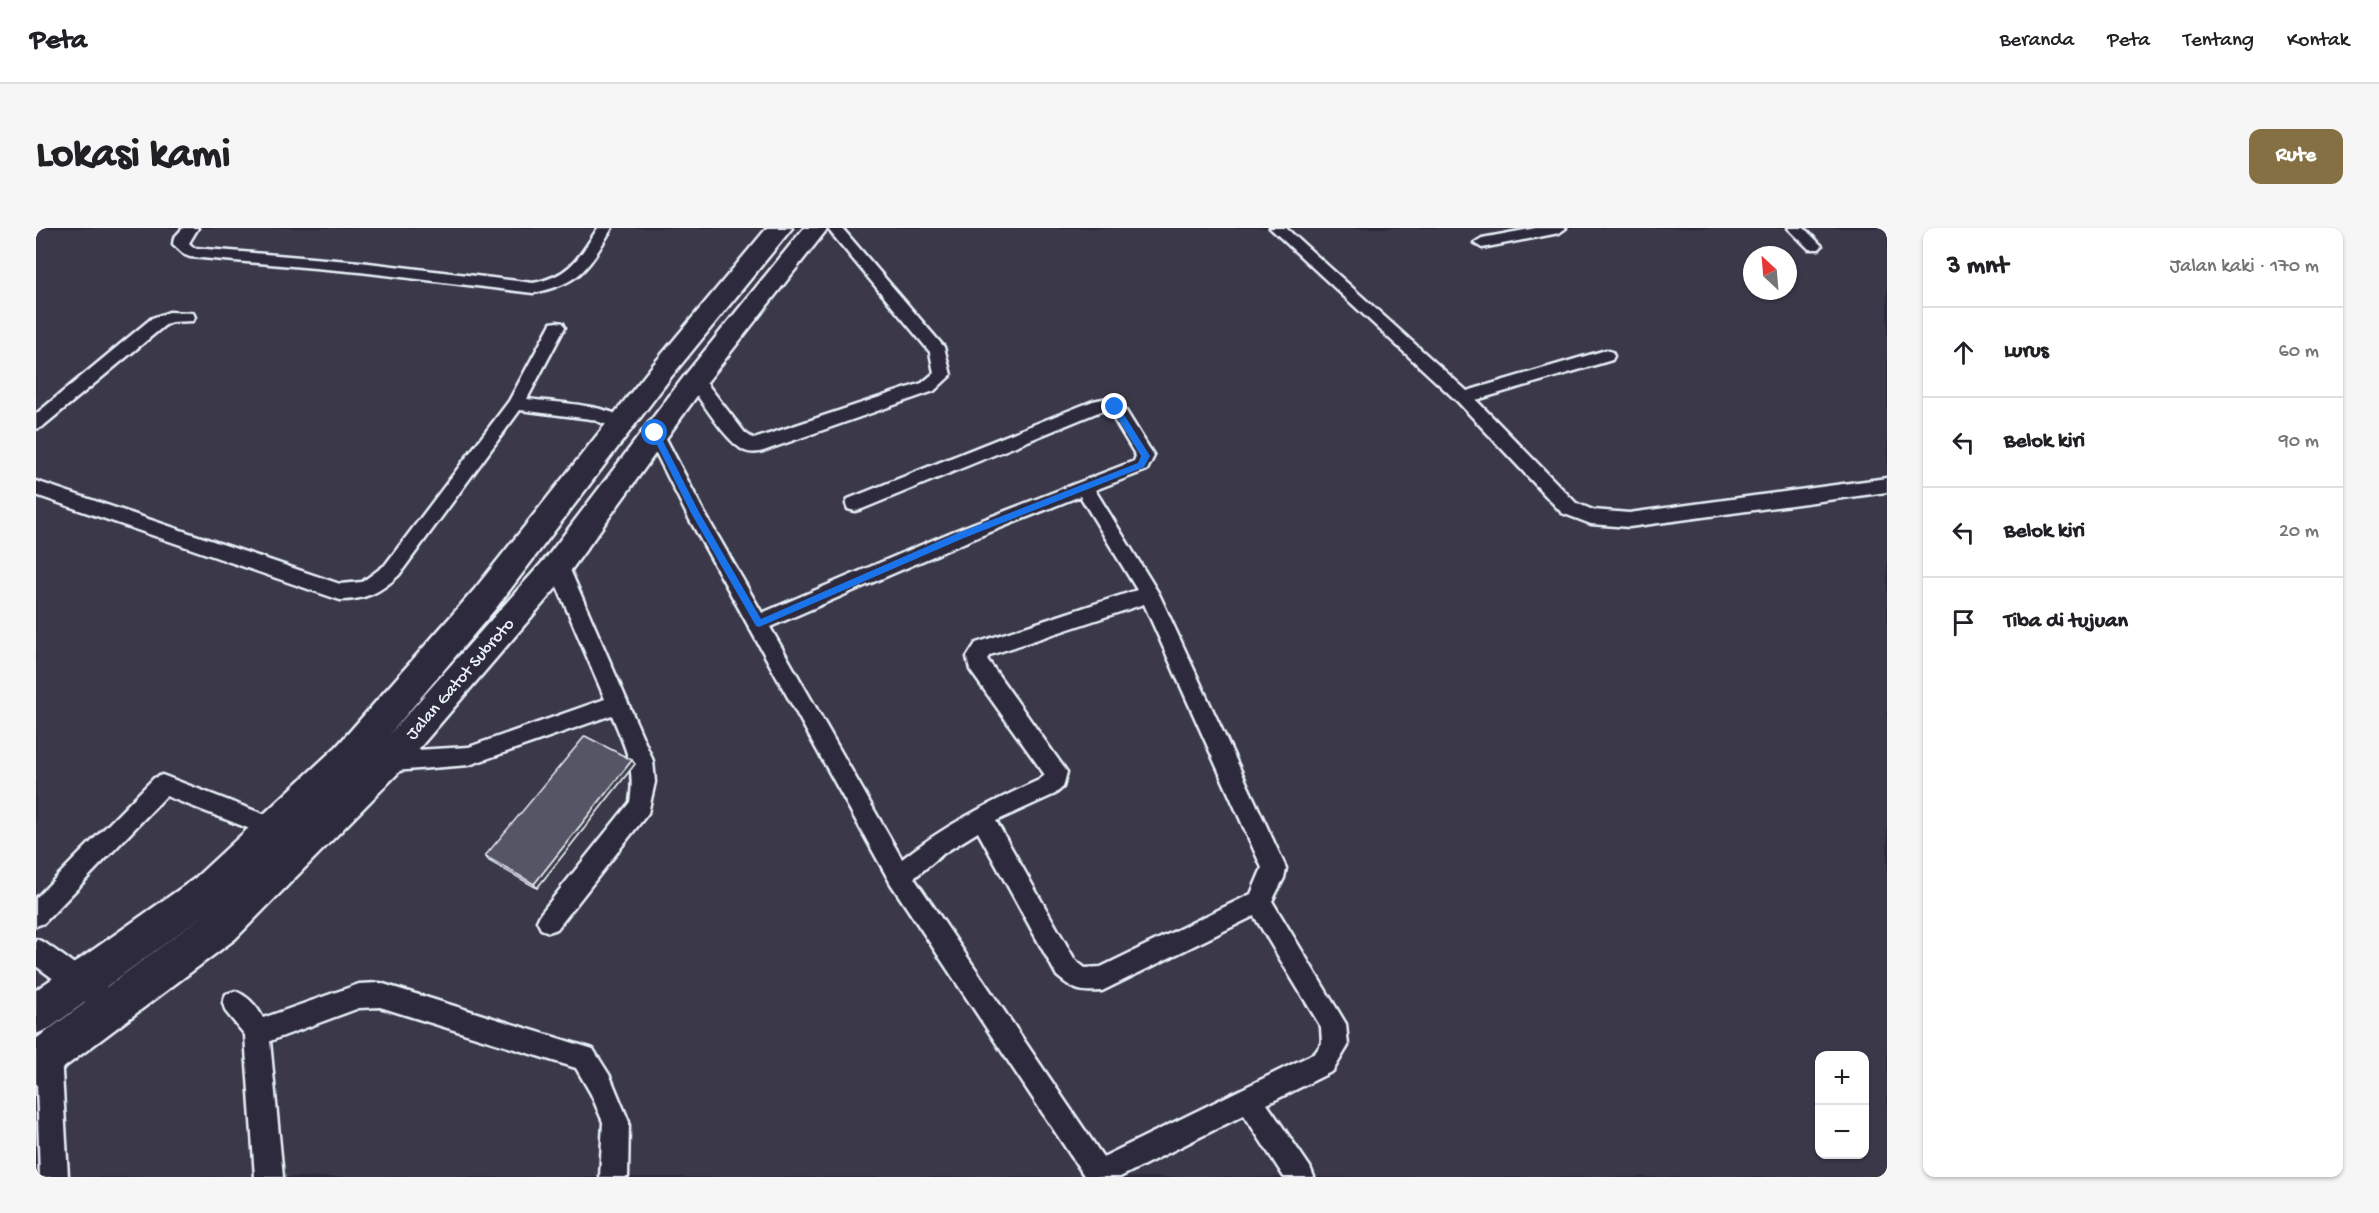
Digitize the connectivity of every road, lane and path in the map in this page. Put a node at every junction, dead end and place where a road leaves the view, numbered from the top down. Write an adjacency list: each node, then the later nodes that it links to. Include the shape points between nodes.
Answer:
1 (191, 228): 2 (lane, via 181,244 190,252 533,288 577,272)
2 (604, 228)
3 (780, 228): 14 (highway, Jalan Gatot Subroto)
4 (816, 228): 15 (highway, Jalan Gatot Subroto)
5 (834, 228): 15 (lane, via 938,351 943,375 928,387 751,446 739,437)
6 (1277, 228): 16 (lane)
7 (1559, 228): 9 (lane)
8 (1795, 228): 10 (lane)
9 (1482, 243)
10 (1814, 246)
11 (188, 318): 18 (lane, via 169,317 158,322)
12 (557, 327): 17 (lane)
13 (1605, 356): 16 (lane)
14 (662, 371): 15 (highway); 19 (highway, Jalan Gatot Subroto)
15 (695, 381): 20 (highway, Jalan Gatot Subroto)
16 (1464, 398): 21 (lane, via 1569,508 1591,517 1629,520)
17 (516, 404): 19 (lane, via 594,413); 22 (lane, via 392,570 374,587 356,593 340,592)
18 (36, 423)
19 (621, 424): 20 (highway); 25 (highway, Jalan Gatot Subroto)
20 (655, 433): 26 (highway, Jalan Gatot Subroto); 28 (lane, via 695,513)
21 (1887, 485)
22 (36, 488)
23 (1084, 488): 24 (lane, via 1145,460 1115,407 1108,404); 27 (lane); 28 (lane, via 961,536)
24 (855, 504)
25 (522, 552): 26 (highway); 30 (highway, Jalan Gatot Subroto)
26 (558, 565): 29 (lane); 31 (highway, Jalan Gatot Subroto)
27 (1149, 594): 32 (lane, via 983,649 977,657 977,664 1056,772 1055,780 1047,787); 35 (lane, via 1274,868)
28 (759, 624): 34 (lane)
29 (617, 704): 31 (lane, via 469,756); 37 (lane, via 642,760 640,806)
30 (349, 757): 31 (lane); 33 (highway, Jalan Gatot Subroto)
31 (386, 762): 41 (highway, Jalan Gatot Subroto, via 222,926)
32 (982, 817): 34 (lane, via 936,846); 35 (lane, via 1066,968 1081,980 1102,979)
33 (273, 828): 36 (lane, via 162,785); 39 (highway, Jalan Gatot Subroto, via 207,891)
34 (899, 876): 46 (lane)
35 (1259, 902): 45 (lane, via 1333,1024 1335,1046 1324,1062)
36 (36, 915)
37 (549, 921)
38 (36, 951): 39 (lane)
39 (80, 983): 41 (lane); 42 (highway, Jalan Gatot Subroto)
40 (235, 1003): 43 (lane)
41 (113, 1007): 44 (highway, Jalan Gatot Subroto)
42 (36, 1014)
43 (257, 1033): 48 (lane); 49 (lane, via 359,996 380,995 584,1058 602,1085 616,1122)
44 (42, 1059): 47 (lane)
45 (1248, 1099): 46 (lane); 50 (lane)
46 (1100, 1175)
47 (54, 1177)
48 (269, 1177)
49 (614, 1177)
50 (1300, 1177)

